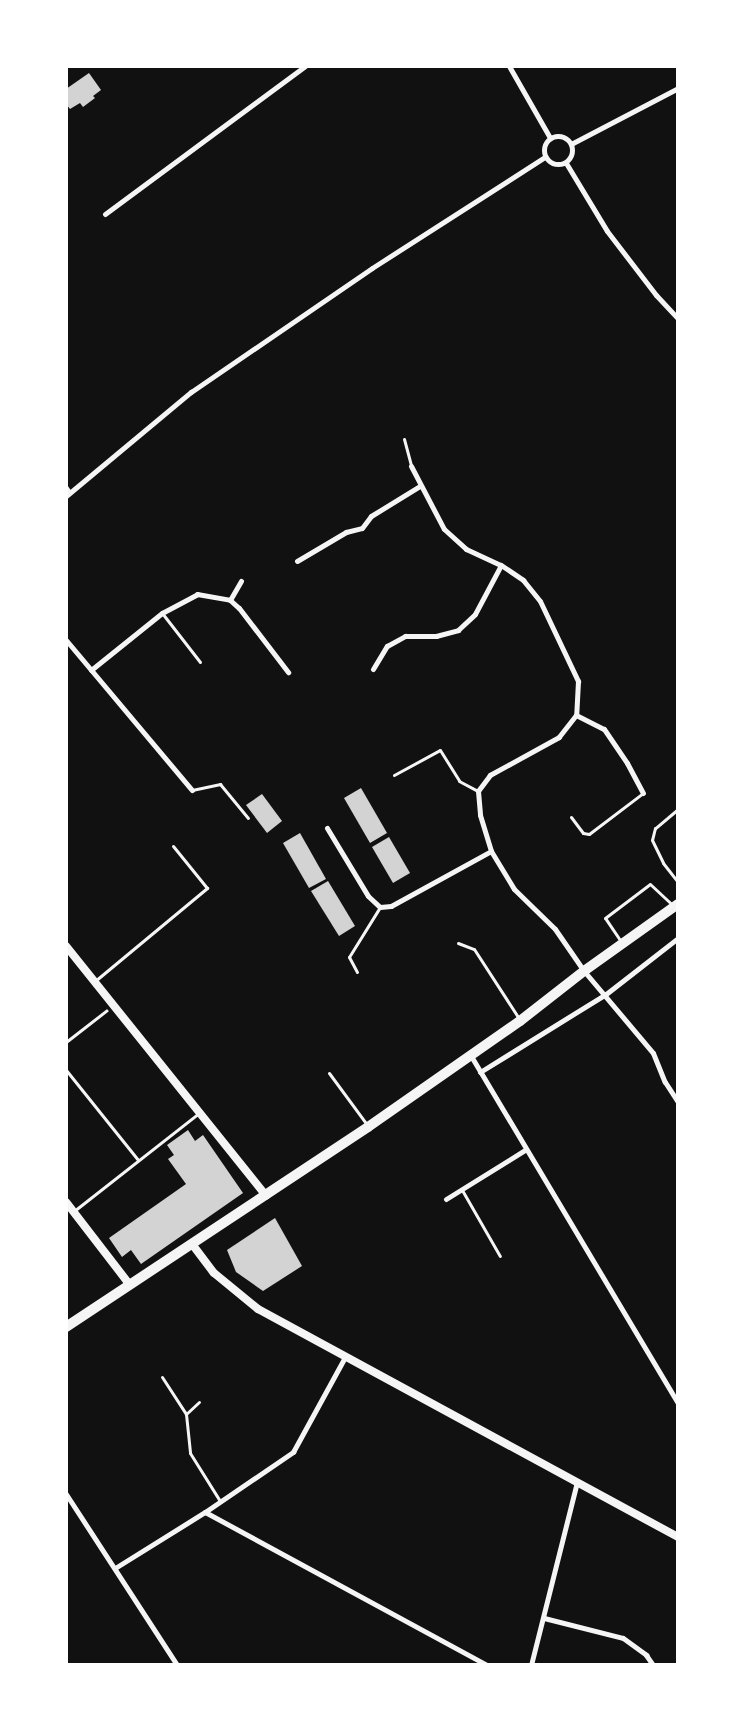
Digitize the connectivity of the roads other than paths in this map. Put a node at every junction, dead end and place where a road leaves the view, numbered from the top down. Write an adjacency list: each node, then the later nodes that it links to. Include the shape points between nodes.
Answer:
1 (290, 66): 4 (street)
2 (305, 66): 4 (street)
3 (509, 66): 6 (street)
4 (294, 74): 10 (street)
5 (678, 88): 7 (street)
6 (550, 138): 7 (street, via 560,136); 8 (street, via 544,147)
7 (571, 144): 9 (street, via 572,154)
8 (545, 157): 9 (street, via 556,165); 16 (street, via 372,268 191,392)
9 (566, 163): 11 (street, via 607,230)
10 (105, 214)
11 (678, 319)
12 (404, 439): 13 (lane)
13 (411, 466): 15 (street)
14 (66, 486): 16 (lane)
15 (420, 486): 17 (street, via 371,516 362,528 346,532); 18 (street, via 444,529 466,549)
16 (68, 494)
17 (297, 561)
18 (501, 565): 24 (street, via 475,614 458,630 436,636 405,636 387,646); 27 (street, via 523,580 540,601 578,681)
19 (241, 581): 20 (street)
20 (230, 600): 21 (street, via 197,594); 26 (street)
21 (162, 613): 23 (lane); 25 (street)
22 (66, 640): 25 (street)
23 (200, 662)
24 (373, 669)
25 (91, 670): 29 (street)
26 (288, 672)
27 (576, 715): 30 (street, via 559,737 490,775); 31 (street, via 604,729)
28 (394, 775): 30 (lane, via 440,750 459,782)
29 (192, 790): 34 (lane, via 220,784)
30 (478, 791): 37 (street, via 480,815)
31 (642, 793): 33 (lane, via 589,834 583,833)
32 (678, 809): 38 (lane, via 655,828 652,840 654,848)
33 (570, 817)
34 (248, 818)
35 (327, 828): 40 (street, via 368,896)
36 (173, 846): 47 (lane, via 208,888)
37 (491, 851): 40 (street, via 392,906); 45 (street, via 514,889 555,929)
38 (678, 882)
39 (676, 905): 43 (main road); 43 (lane, via 650,884 605,918)
40 (380, 907): 46 (lane, via 349,957)
41 (678, 938): 48 (street)
42 (458, 943): 49 (lane, via 474,949)
43 (623, 944): 45 (main road)
44 (66, 946): 47 (street)
45 (584, 970): 48 (street); 49 (main road)
46 (357, 972)
47 (95, 982): 55 (street)
48 (606, 994): 53 (street); 54 (street, via 653,1053)
49 (520, 1020): 50 (main road)
50 (471, 1055): 53 (street); 56 (main road)
51 (66, 1070): 58 (lane)
52 (329, 1072): 56 (lane)
53 (480, 1072): 57 (street)
54 (678, 1102)
55 (199, 1112): 58 (lane); 60 (street)
56 (368, 1127): 60 (main road)
57 (526, 1150): 59 (street); 71 (street)
58 (138, 1160): 63 (lane)
59 (462, 1189): 61 (street); 65 (lane)
60 (266, 1196): 64 (main road)
61 (446, 1199)
62 (66, 1202): 63 (street)
63 (73, 1212): 66 (street)
64 (192, 1244): 66 (main road); 68 (street, via 214,1273 258,1309)
65 (500, 1256)
66 (130, 1285): 67 (main road)
67 (66, 1327)
68 (346, 1357): 73 (street); 75 (street, via 294,1452)
69 (162, 1377): 72 (lane)
70 (199, 1402): 72 (lane)
71 (678, 1403)
72 (186, 1414): 75 (lane, via 190,1453)
73 (577, 1482): 77 (street); 79 (street)
74 (66, 1494): 78 (street)
75 (220, 1502): 76 (street)
76 (205, 1512): 78 (street); 81 (street)
77 (678, 1537)
78 (115, 1568): 80 (street)
79 (544, 1618): 82 (street); 83 (street, via 623,1638 646,1655)
80 (177, 1665)
81 (487, 1665)
82 (531, 1665)
83 (653, 1665)

